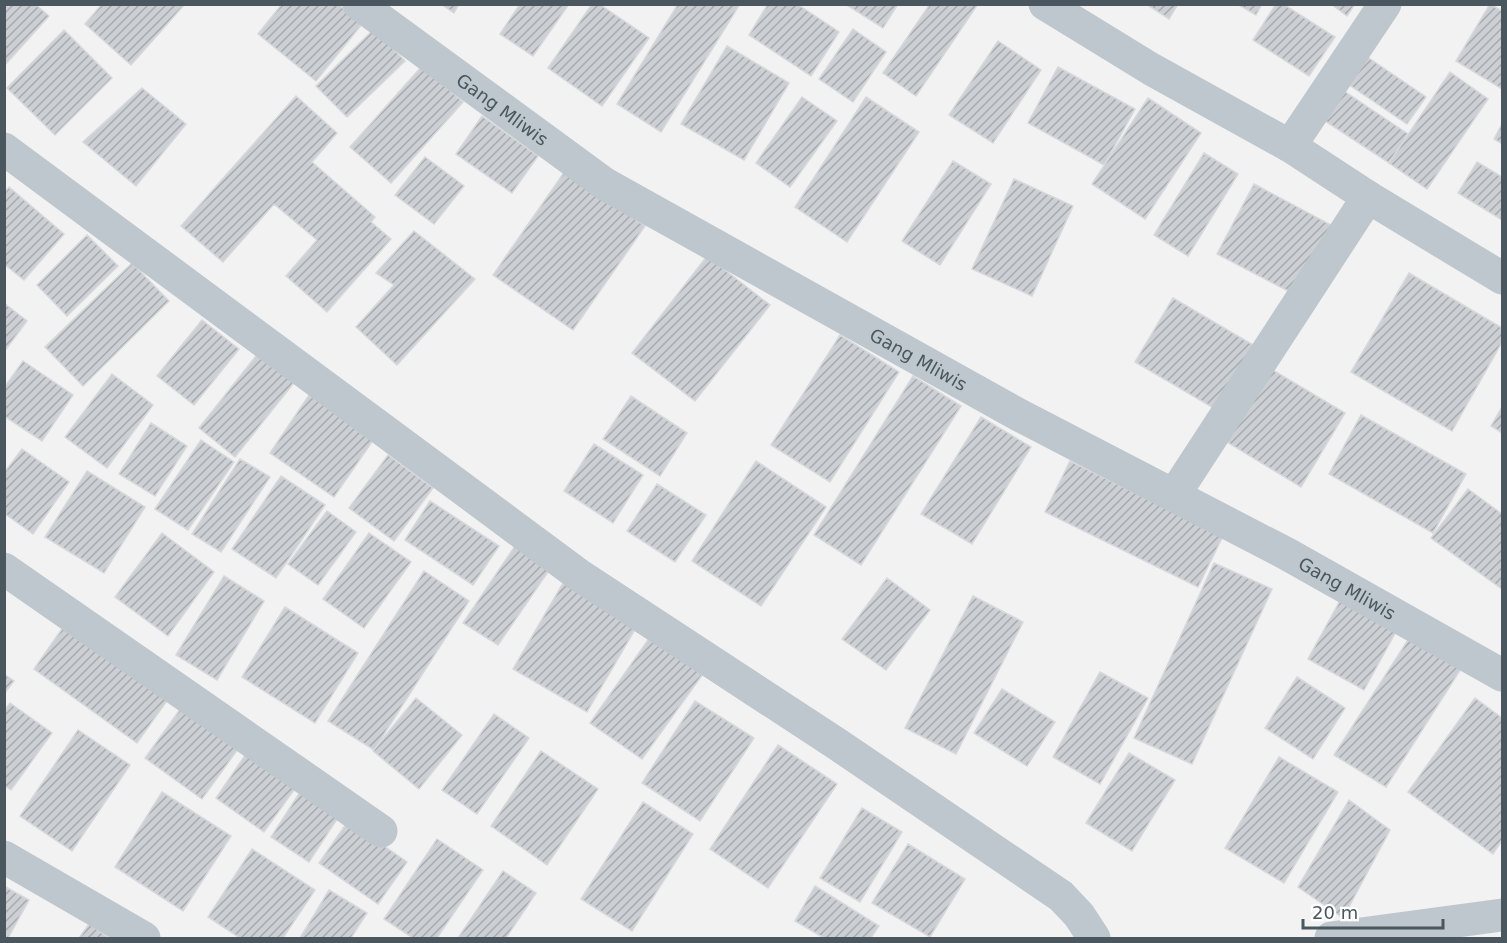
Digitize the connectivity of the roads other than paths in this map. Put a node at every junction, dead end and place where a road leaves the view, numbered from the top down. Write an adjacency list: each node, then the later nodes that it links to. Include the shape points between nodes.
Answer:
1 (359, 4): 8 (street, Gang Mliwis, via 605,184 1019,415)
2 (1045, 4): 4 (street, via 1151,69)
3 (1384, 4): 4 (street)
4 (1290, 146): 6 (street)
5 (4, 149): 15 (street, via 579,575 1061,896)
6 (1368, 197): 7 (street); 8 (street)
7 (1503, 279)
8 (1174, 495): 10 (street, Gang Mliwis)
9 (4, 569): 11 (street)
10 (1503, 675)
11 (381, 831)
12 (4, 857): 14 (street)
13 (1503, 915): 16 (street)
14 (144, 939)
15 (1094, 939)
16 (1331, 939)

